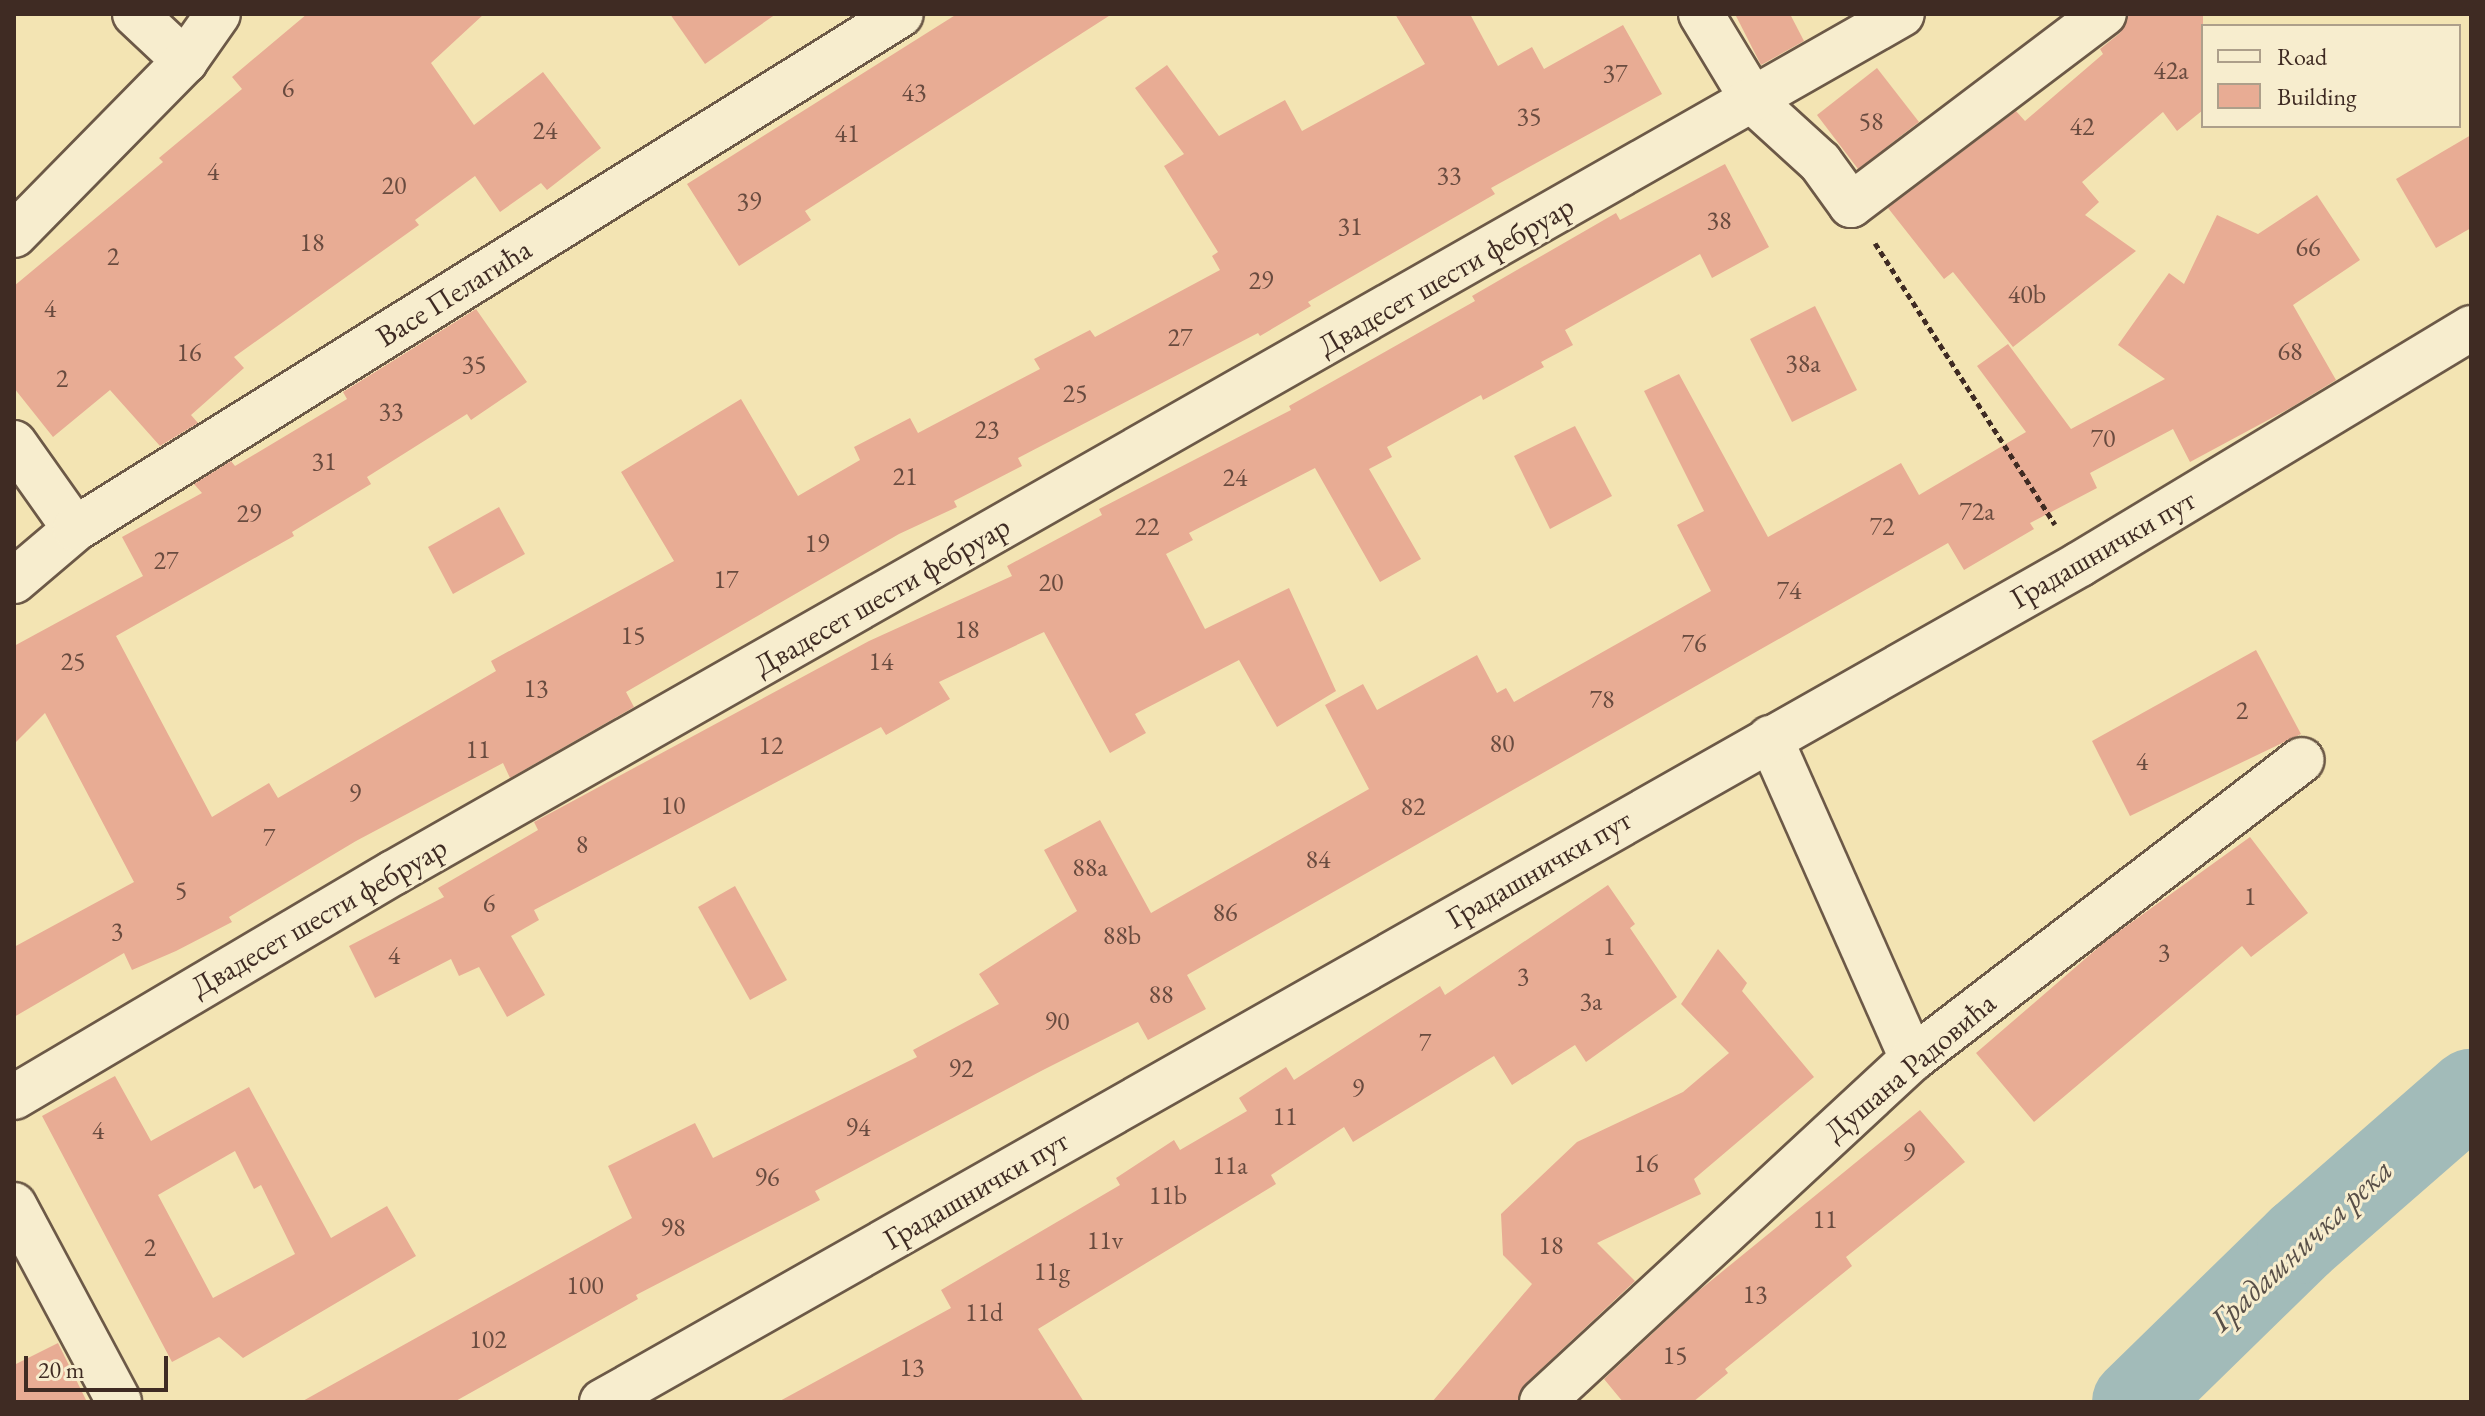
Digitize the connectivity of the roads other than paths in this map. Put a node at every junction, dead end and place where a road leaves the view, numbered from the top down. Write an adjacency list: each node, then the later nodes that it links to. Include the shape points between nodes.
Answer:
1 (135, 14): 7 (street)
2 (218, 14): 7 (street)
3 (901, 14): 12 (street, Васе Пелагића)
4 (1701, 14): 8 (street)
5 (1902, 14): 8 (street, Двадесет шести фебруар)
6 (2104, 14): 8 (street, via 1851,205 1820,162)
7 (185, 61): 9 (street)
8 (1754, 102): 17 (street, Двадесет шести фебруар, via 407,865)
9 (14, 235)
10 (2471, 328): 14 (street, Градашнички пут, via 2080,564)
11 (14, 443): 12 (street)
12 (75, 529): 13 (street, Васе Пелагића)
13 (14, 581)
14 (1770, 738): 16 (street); 20 (street, Градашнички пут)
15 (2301, 760): 16 (street, Душана Радовића)
16 (1912, 1059): 21 (street, Душана Радовића)
17 (14, 1097)
18 (14, 1205): 19 (street)
19 (119, 1402)
20 (602, 1402)
21 (1542, 1402)

